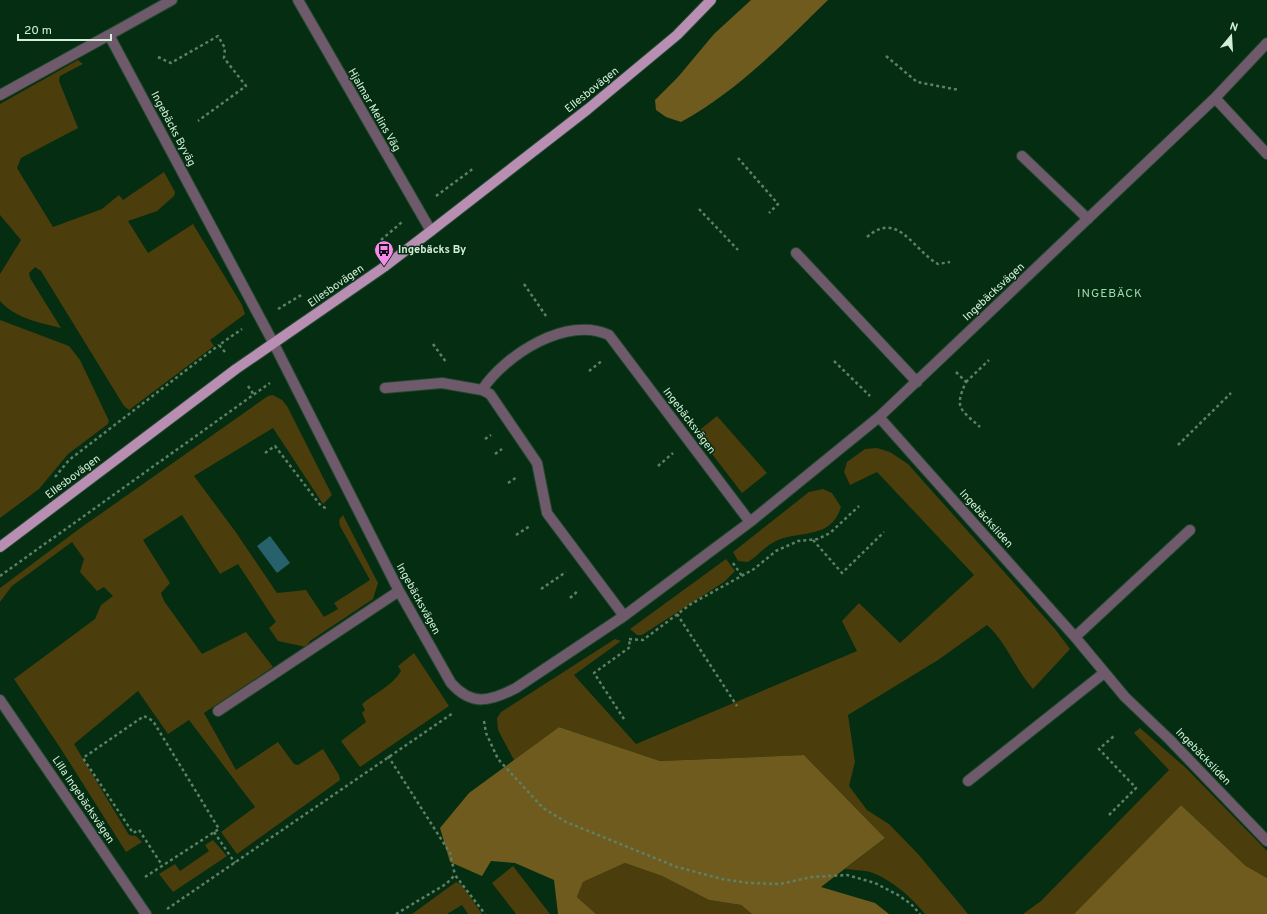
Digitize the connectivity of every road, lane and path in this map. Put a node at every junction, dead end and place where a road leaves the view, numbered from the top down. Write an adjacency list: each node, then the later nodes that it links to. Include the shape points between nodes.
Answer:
1 (172, 0): 4 (street)
2 (298, 0): 18 (street, Hjalmar Melins Väg)
3 (711, 0): 18 (main road, Ellesbovägen, via 676,35 588,109)
4 (109, 35): 9 (street); 25 (street, Ingebäcks Byväg)
5 (1267, 43): 10 (street, Ingebäcksvägen)
6 (886, 56): 8 (path, via 917,82)
7 (158, 57): 11 (path, via 171,62 218,36 225,48 224,58 246,86)
8 (959, 90)
9 (0, 95)
10 (1214, 98): 12 (street); 17 (street, Ingebäcksvägen)
11 (198, 121)
12 (1267, 154)
13 (1022, 156): 17 (street)
14 (738, 158): 16 (path, via 778,204)
15 (699, 210): 20 (path)
16 (768, 213)
17 (1088, 219): 27 (street, Ingebäcksvägen)
18 (431, 231): 25 (main road, Ellesbovägen)
19 (867, 237): 22 (path, via 876,229 888,226 899,230 929,259 938,264)
20 (738, 250)
21 (796, 253): 31 (street)
22 (950, 262)
23 (524, 284): 24 (path, via 548,319)
24 (554, 335): 34 (street, via 504,364 491,376); 43 (street, Ingebäcksvägen, via 566,331 599,330 609,335)
25 (274, 344): 30 (street, Ingebäcksvägen); 47 (main road, Ellesbovägen, via 236,369)
26 (220, 345): 40 (path, via 69,460)
27 (941, 358): 31 (street, Ingebäcksvägen); 32 (path)
28 (989, 360): 32 (path)
29 (834, 361): 36 (path)
30 (286, 371): 49 (path); 51 (street, Ingebäcksvägen, via 335,461)
31 (917, 382): 36 (street, Ingebäcksvägen)
32 (966, 382): 37 (path, via 959,403 964,413)
33 (385, 388): 34 (street, via 442,383)
34 (486, 392): 48 (street, via 537,463 546,513)
35 (1231, 393): 38 (path)
36 (882, 414): 43 (street, Ingebäcksvägen); 55 (street, Ingebäcksliden)
37 (980, 427)
38 (1178, 444)
39 (265, 453): 42 (path, via 275,446 321,506)
40 (54, 478)
41 (859, 506): 46 (path, via 830,533)
42 (328, 509)
43 (750, 522): 53 (street, Ingebäcksvägen)
44 (1190, 530): 55 (street)
45 (884, 532): 46 (path, via 842,573)
46 (813, 540): 52 (path, via 798,542 776,551 754,569)
47 (0, 547)
48 (583, 560): 50 (path); 53 (street)
49 (0, 576)
50 (541, 589)
51 (400, 591): 58 (street, Ingebäcksvägen, via 451,683 461,694); 61 (street)
52 (677, 614): 56 (path, via 643,640); 60 (path)
53 (624, 616): 54 (street, Ingebäcksvägen)
54 (614, 622): 56 (path); 58 (street, Ingebäcksvägen, via 502,696)
55 (1075, 637): 57 (street, Ingebäcksliden)
56 (629, 639): 62 (path, via 630,646 594,673)
57 (1104, 673): 65 (street); 68 (street, Ingebäcksliden)
58 (475, 699): 64 (path); 77 (path, via 483,714 486,733 498,759 543,808 566,822 677,867 722,879 780,884 812,877 847,875 875,883 898,894)
59 (0, 700): 72 (street, Lilla Ingebäcksvägen)
60 (737, 706)
61 (218, 711)
62 (624, 719)
63 (1114, 736): 66 (path, via 1099,749 1136,788)
64 (388, 756): 69 (path); 71 (path, via 450,853)
65 (968, 781)
66 (1109, 815)
67 (214, 832): 69 (path); 70 (path); 70 (path, via 218,829 153,721 147,717 141,718 83,758 133,833 139,830)
68 (1267, 841)
69 (234, 863): 73 (path)
70 (162, 866): 72 (path)
71 (455, 875): 75 (path, via 446,884); 76 (path)
72 (128, 888): 74 (street, Lilla Ingebäcksvägen)
73 (166, 910)
74 (146, 914)
75 (396, 914)
76 (485, 914)
77 (920, 914)

